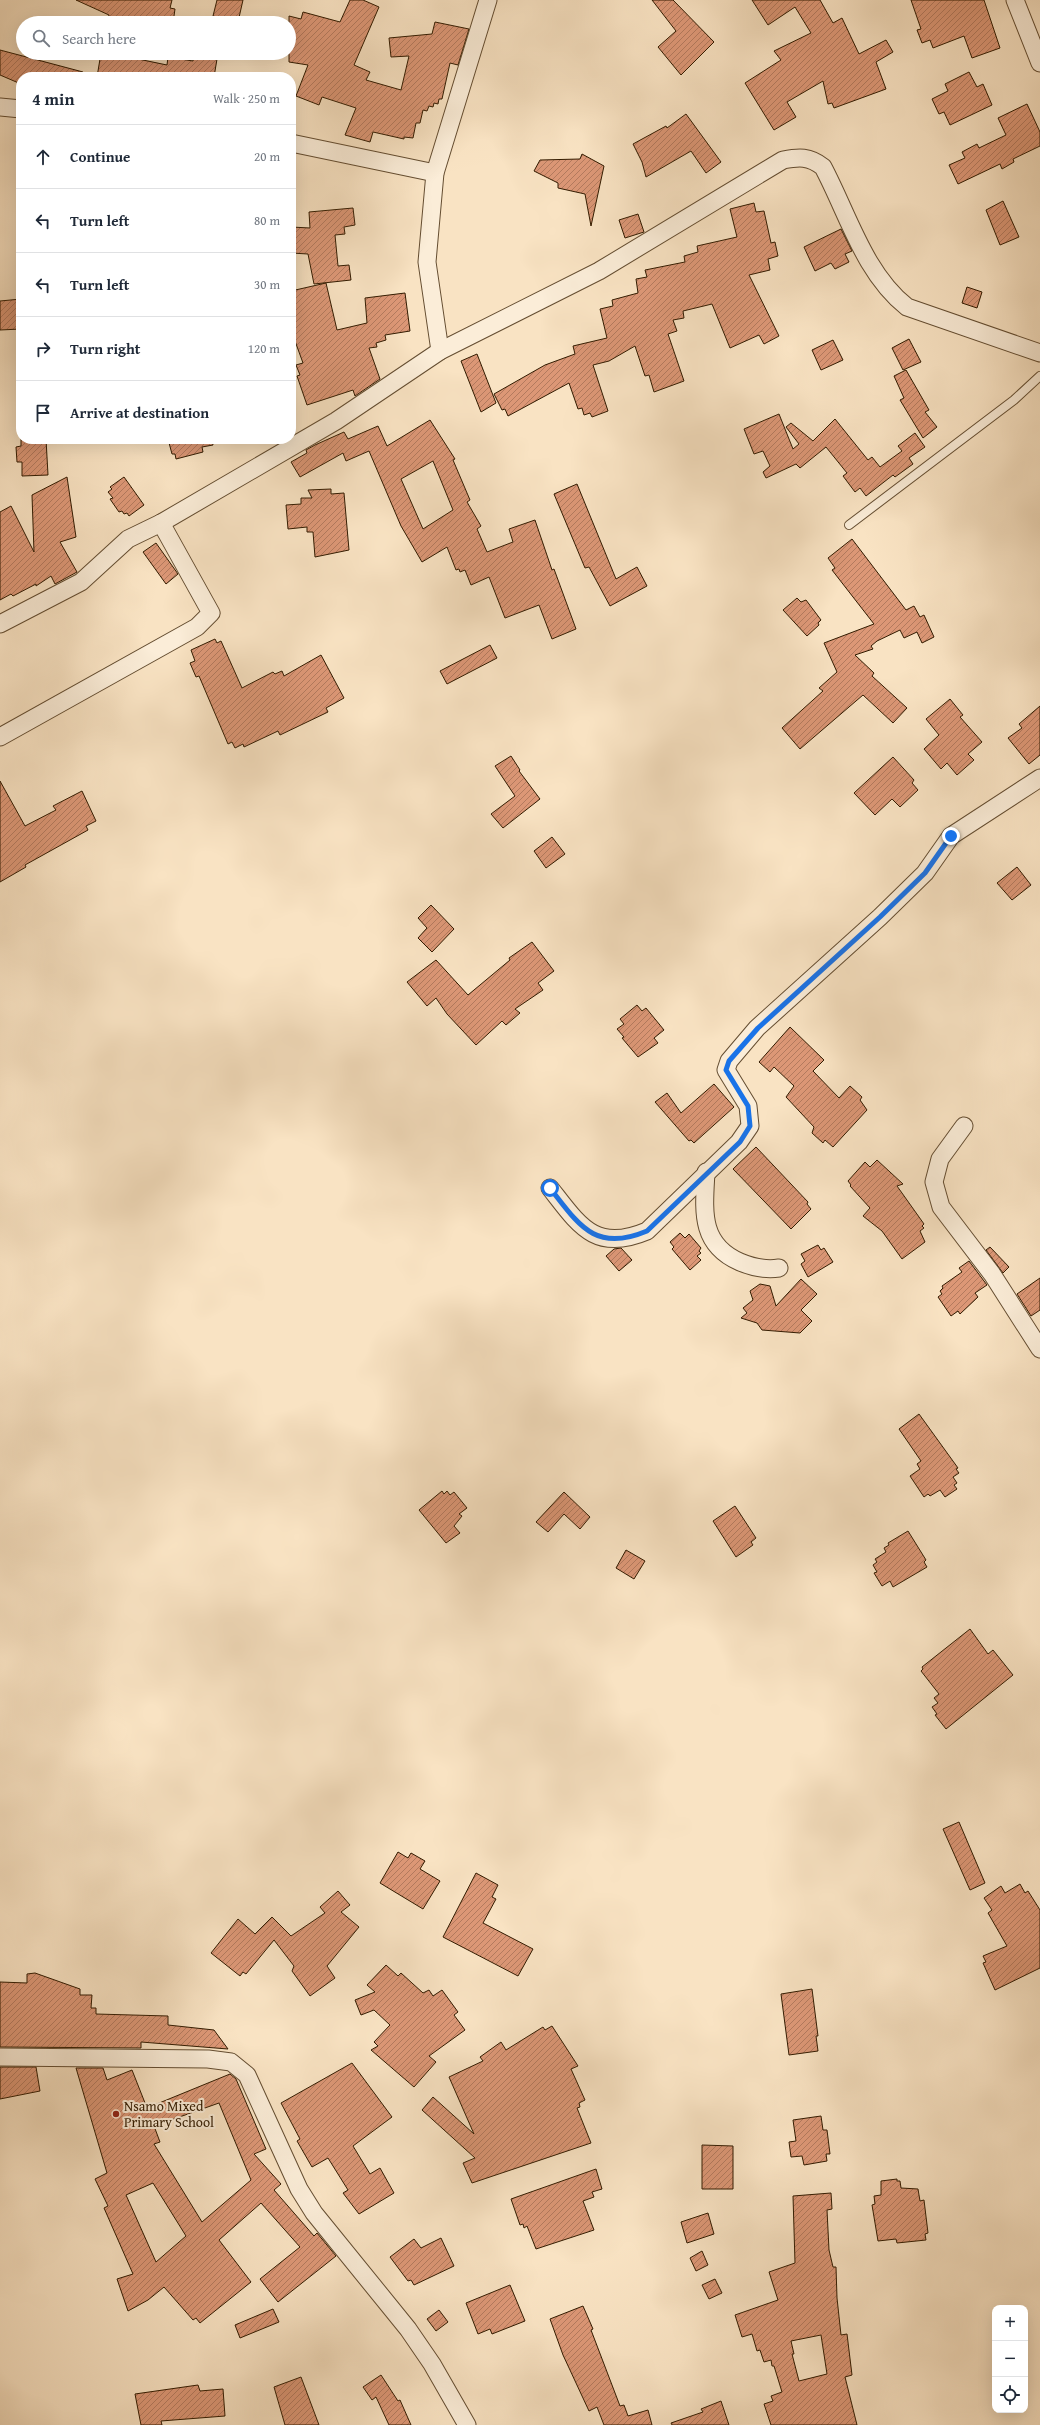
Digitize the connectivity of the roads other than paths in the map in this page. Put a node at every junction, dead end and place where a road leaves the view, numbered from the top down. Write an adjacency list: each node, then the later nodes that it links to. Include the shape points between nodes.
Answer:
1 (488, 0): 7 (street)
2 (1015, 0): 3 (street)
3 (1040, 63)
4 (0, 107): 5 (street)
5 (16, 109)
6 (296, 144): 7 (street)
7 (435, 173): 8 (street, via 427,262)
8 (440, 351): 9 (street, via 599,271 783,160 800,156 815,160 823,167 864,254 894,297 907,307); 11 (street, via 336,421)
9 (1040, 354)
10 (1040, 376): 12 (lane, via 1014,400)
11 (161, 523): 13 (street, via 128,539 81,582); 14 (street, via 211,613 197,628)
12 (849, 525)
13 (0, 624)
14 (0, 737)
15 (1040, 778): 17 (street, via 951,836 925,873 758,1028 729,1061 726,1070 748,1106 750,1126 740,1142)
16 (964, 1126): 20 (street, via 940,1159 934,1182 941,1207 992,1274)
17 (706, 1172): 18 (street, via 647,1231 630,1238 612,1239 591,1234 577,1222); 19 (street, via 705,1218 710,1237 724,1255 762,1268)
18 (550, 1188)
19 (779, 1268)
20 (1040, 1349)
21 (0, 2057): 22 (street, via 208,2059 231,2062 247,2075 298,2189 314,2213 412,2335)
22 (467, 2425)

